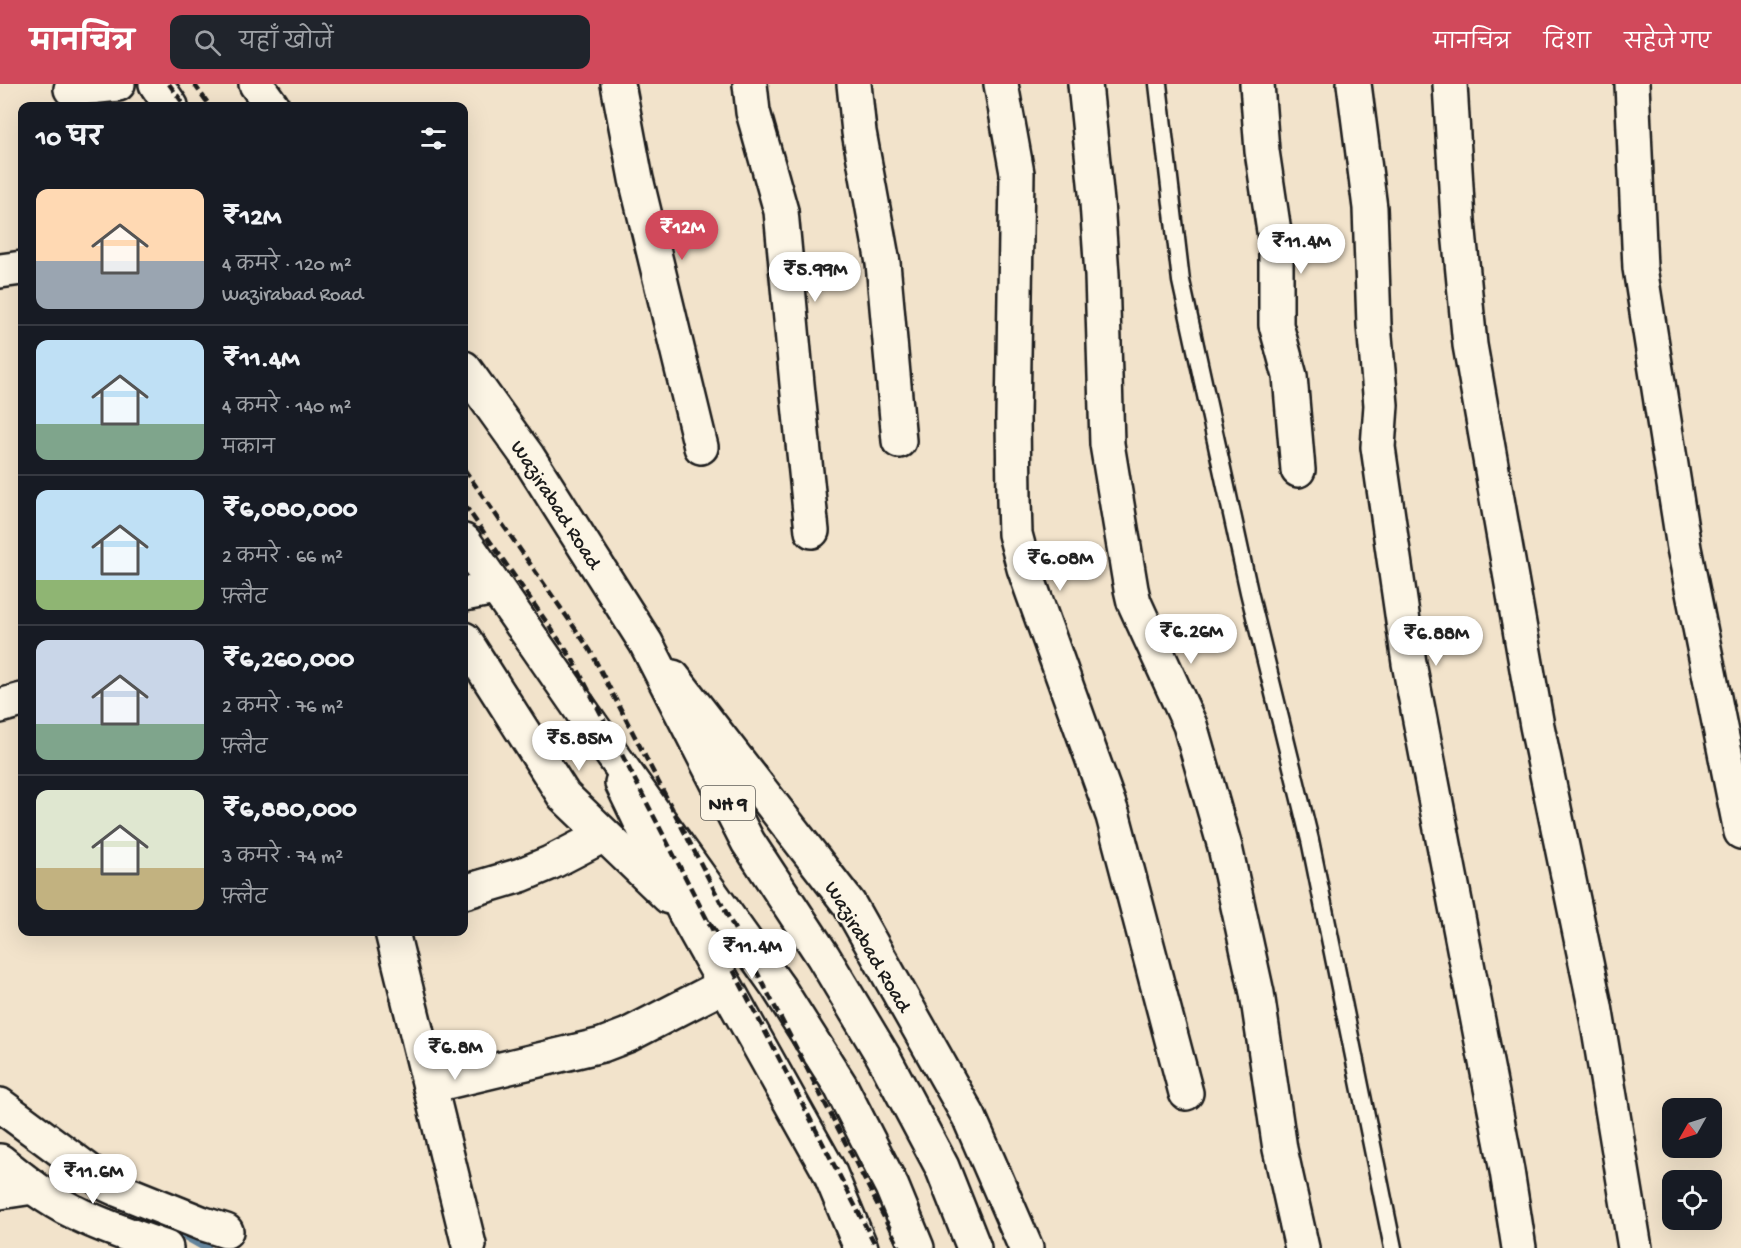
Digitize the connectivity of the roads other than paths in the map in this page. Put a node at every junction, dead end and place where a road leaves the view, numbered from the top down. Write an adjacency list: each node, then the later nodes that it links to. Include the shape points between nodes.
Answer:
1 (118, 84): 14 (main road)
2 (156, 84): 15 (main road)
3 (256, 84): 16 (main road)
4 (618, 84): 21 (main road, via 636,179)
5 (750, 84): 23 (main road, via 753,112 781,211)
6 (854, 84): 20 (main road, via 859,132 884,263)
7 (1001, 84): 39 (main road, via 1017,173 1015,534 1113,816)
8 (1085, 84): 51 (main road, via 1102,275 1107,444 1129,579 1134,602 1190,725 1225,847 1257,993 1280,1149)
9 (1158, 84): 52 (lane, via 1181,281 1249,592 1310,840)
10 (1257, 84): 22 (main road, via 1276,245 1276,325 1290,376)
11 (1354, 84): 53 (main road, via 1370,208 1381,405 1378,447 1409,663)
12 (1450, 84): 54 (main road, via 1470,345 1537,726 1595,1006)
13 (1632, 84): 32 (main road, via 1640,268 1684,548)
14 (74, 93)
15 (168, 102)
16 (269, 102)
17 (18, 269): 18 (main road)
18 (0, 271)
19 (468, 374): 27 (main road, Wazirabad Road / NH 9, via 528,457)
20 (899, 441)
21 (701, 447)
22 (1298, 470)
23 (812, 531)
24 (468, 547): 25 (main road)
25 (495, 588): 26 (main road); 31 (main road)
26 (468, 593)
27 (646, 643): 49 (main road, Wazirabad Road / NH 9, via 748,842 883,1056 942,1167); 50 (main road, Wazirabad Road, via 849,904 969,1117)
28 (468, 645): 33 (main road, via 564,796)
29 (18, 701): 30 (main road)
30 (0, 706)
31 (597, 733): 35 (main road); 48 (main road, via 778,987 840,1085 892,1187)
32 (1741, 832)
33 (604, 834): 34 (main road, via 550,863); 35 (main road)
34 (468, 891)
35 (685, 913): 37 (main road)
36 (393, 936): 38 (main road)
37 (725, 985): 38 (main road, via 602,1045); 47 (main road, via 829,1171)
38 (430, 1086): 45 (main road)
39 (1186, 1093)
40 (0, 1105): 44 (main road, via 108,1185)
41 (0, 1161): 42 (main road)
42 (33, 1187): 43 (main road); 46 (main road, via 92,1221)
43 (0, 1192)
44 (226, 1231)
45 (469, 1245)
46 (166, 1248)
47 (861, 1248)
48 (917, 1248)
49 (974, 1248)
50 (1026, 1248)
51 (1302, 1248)
52 (1393, 1248)
53 (1519, 1248)
54 (1635, 1248)

